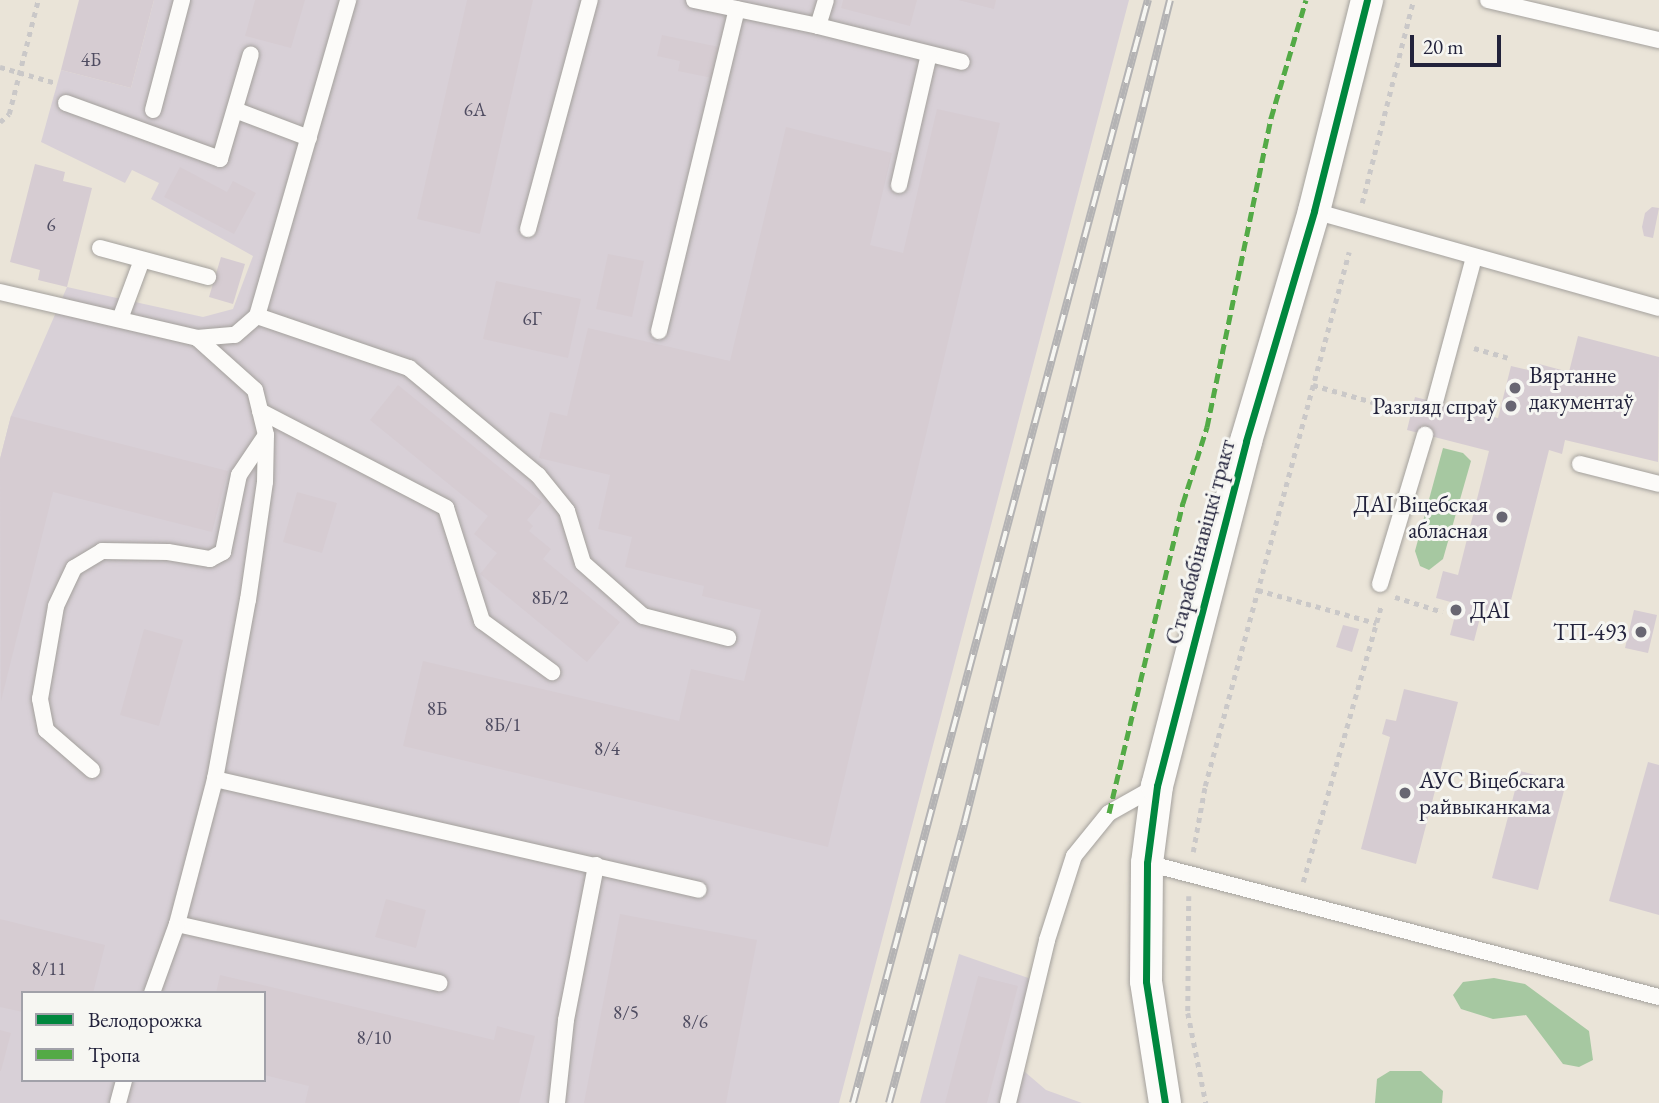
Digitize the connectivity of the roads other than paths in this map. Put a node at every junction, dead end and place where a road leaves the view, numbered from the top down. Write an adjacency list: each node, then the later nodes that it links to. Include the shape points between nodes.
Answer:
1 (182, 0): 15 (lane)
2 (348, 0): 17 (lane)
3 (590, 0): 20 (lane)
4 (694, 0): 8 (lane)
5 (826, 0): 9 (lane)
6 (1367, 0): 19 (street, Старабабінавіцкі тракт)
7 (1488, 0): 10 (lane)
8 (737, 9): 9 (lane); 29 (lane)
9 (818, 26): 12 (lane)
10 (1659, 40)
11 (251, 54): 16 (lane)
12 (929, 54): 13 (lane); 18 (lane)
13 (962, 62)
14 (66, 103): 16 (lane, via 220,159)
15 (153, 110)
16 (235, 110): 17 (lane)
17 (309, 138): 27 (lane)
18 (899, 185)
19 (1314, 211): 22 (lane); 42 (street, Старабабінавіцкі тракт, via 1246,441)
20 (528, 229)
21 (100, 248): 23 (lane)
22 (1474, 257): 26 (lane); 31 (lane)
23 (142, 260): 24 (lane); 28 (lane)
24 (208, 277)
25 (0, 292): 28 (lane)
26 (1659, 308)
27 (257, 316): 30 (lane, via 235,335); 38 (lane, via 410,368 538,475 567,511 583,562 643,616)
28 (121, 319): 30 (lane)
29 (659, 331)
30 (197, 338): 32 (lane, via 255,390)
31 (1435, 402)
32 (260, 411): 33 (lane); 39 (lane, via 446,508 482,621)
33 (266, 435): 40 (lane, via 239,475 223,552 211,559 168,552 102,551 74,568 56,606 40,699 46,730); 41 (lane, via 265,482 248,600)
34 (1425, 435): 37 (lane)
35 (1580, 464): 36 (lane)
36 (1659, 484)
37 (1383, 589)
38 (728, 638)
39 (552, 672)
40 (92, 770)
41 (215, 779): 44 (lane); 46 (lane)
42 (1157, 786): 43 (street, Старабабінавіцкі тракт); 54 (lane, via 1110,813 1074,856 1047,940)
43 (1147, 863): 49 (lane); 51 (street, Старабабінавіцкі тракт, via 1146,981)
44 (596, 865): 45 (lane); 53 (lane, via 566,1020)
45 (698, 890)
46 (177, 924): 47 (lane); 48 (lane)
47 (439, 983)
48 (153, 991)
49 (1659, 997)
50 (123, 1082): 52 (lane)
51 (1164, 1101)
52 (118, 1103)
53 (557, 1103)
54 (1008, 1103)

